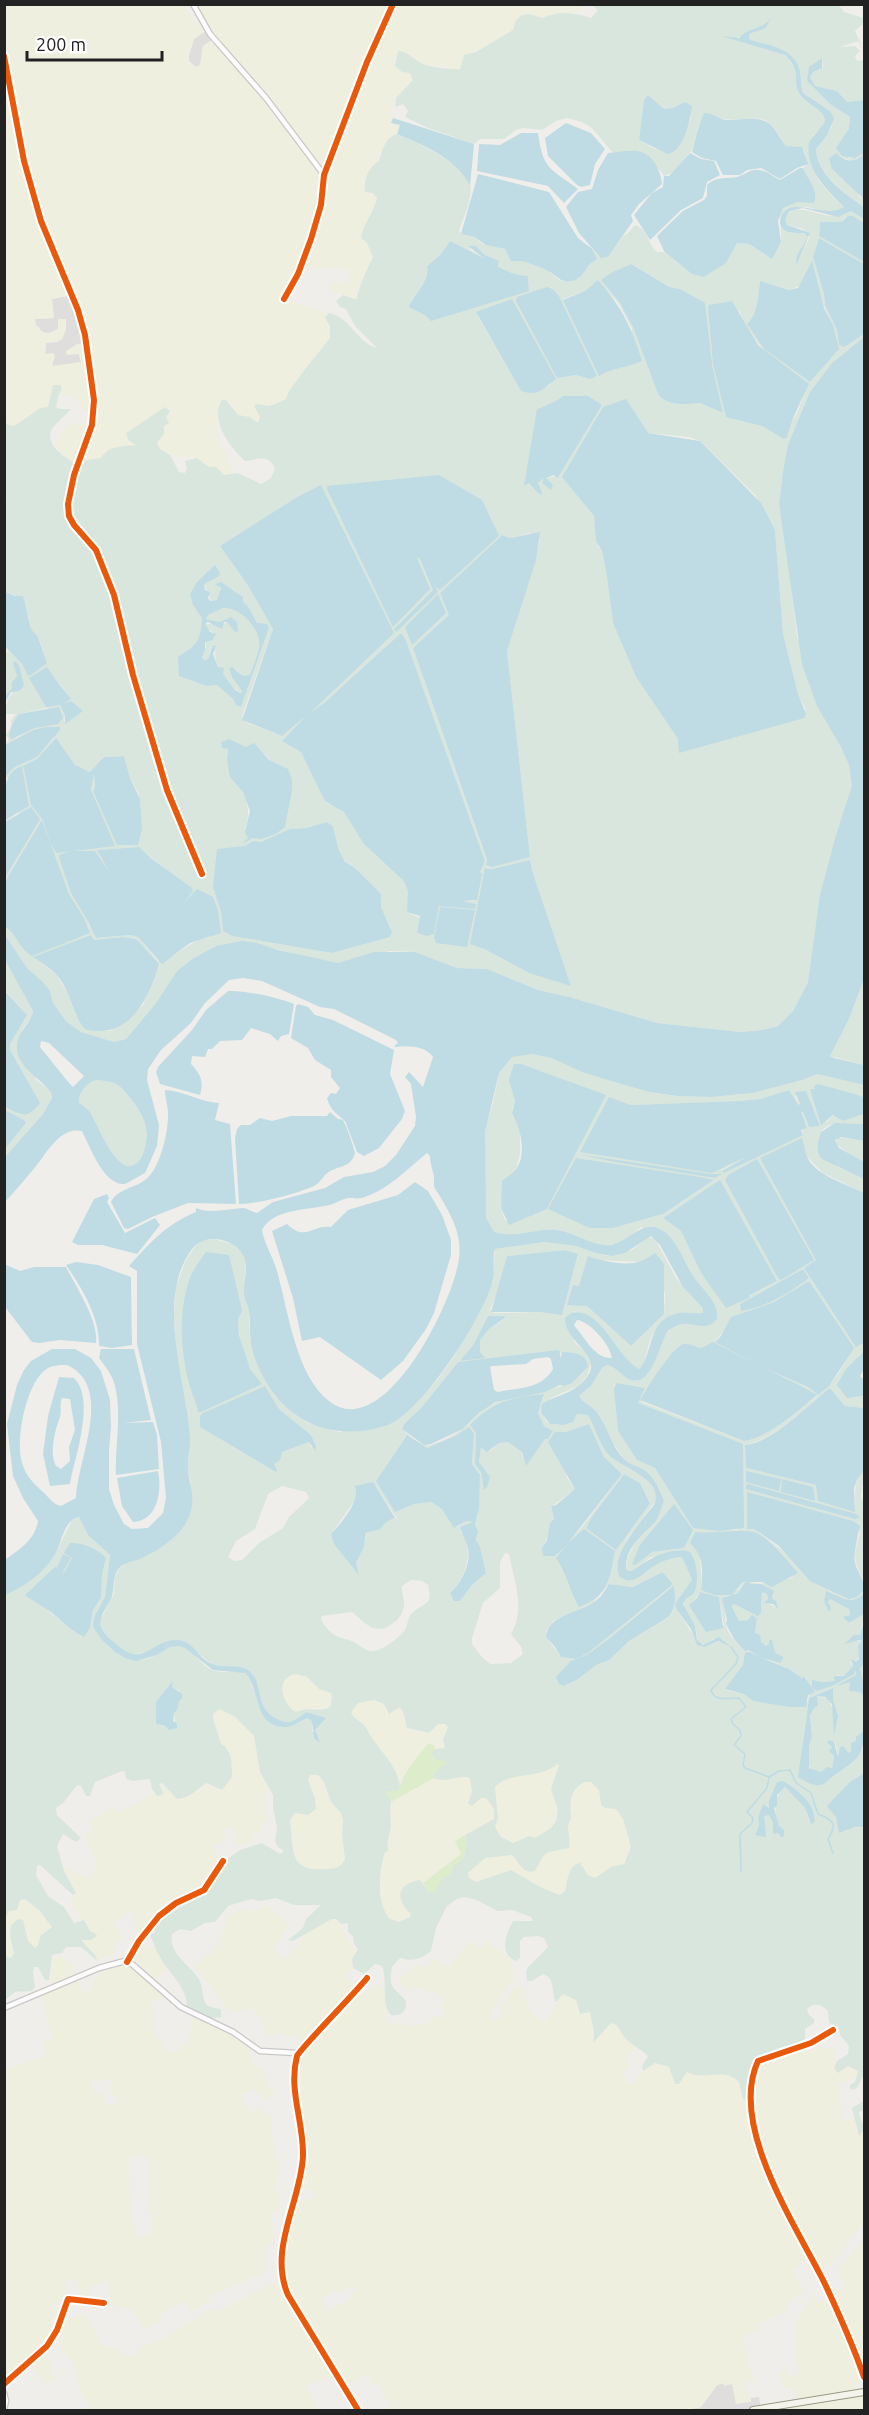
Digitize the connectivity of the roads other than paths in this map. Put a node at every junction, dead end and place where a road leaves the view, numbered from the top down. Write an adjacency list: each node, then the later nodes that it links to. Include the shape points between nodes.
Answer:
1 (193, 4): 4 (street, via 210,34 266,98)
2 (393, 4): 4 (street)
3 (4, 56): 6 (street, via 24,161 44,229 85,335 93,420 74,475 68,511 94,547 114,595 133,675 171,800)
4 (324, 175): 5 (street, via 314,230)
5 (284, 299)
6 (202, 874)
7 (223, 1861): 8 (street, via 204,1890 159,1916)
8 (127, 1962): 10 (street, via 99,1968); 12 (street, via 181,2007 233,2032 260,2051)
9 (367, 1978): 12 (street)
10 (4, 2008)
11 (833, 2030): 14 (street, via 811,2043 758,2061 752,2112 760,2148 779,2196 825,2285)
12 (297, 2053): 19 (street, via 294,2086 303,2156 284,2239 284,2283)
13 (104, 2303): 15 (street, via 68,2299 48,2346)
14 (864, 2377)
15 (4, 2384)
16 (864, 2392): 20 (main road)
17 (4, 2393): 18 (street)
18 (4, 2409)
19 (358, 2410)
20 (753, 2410)

